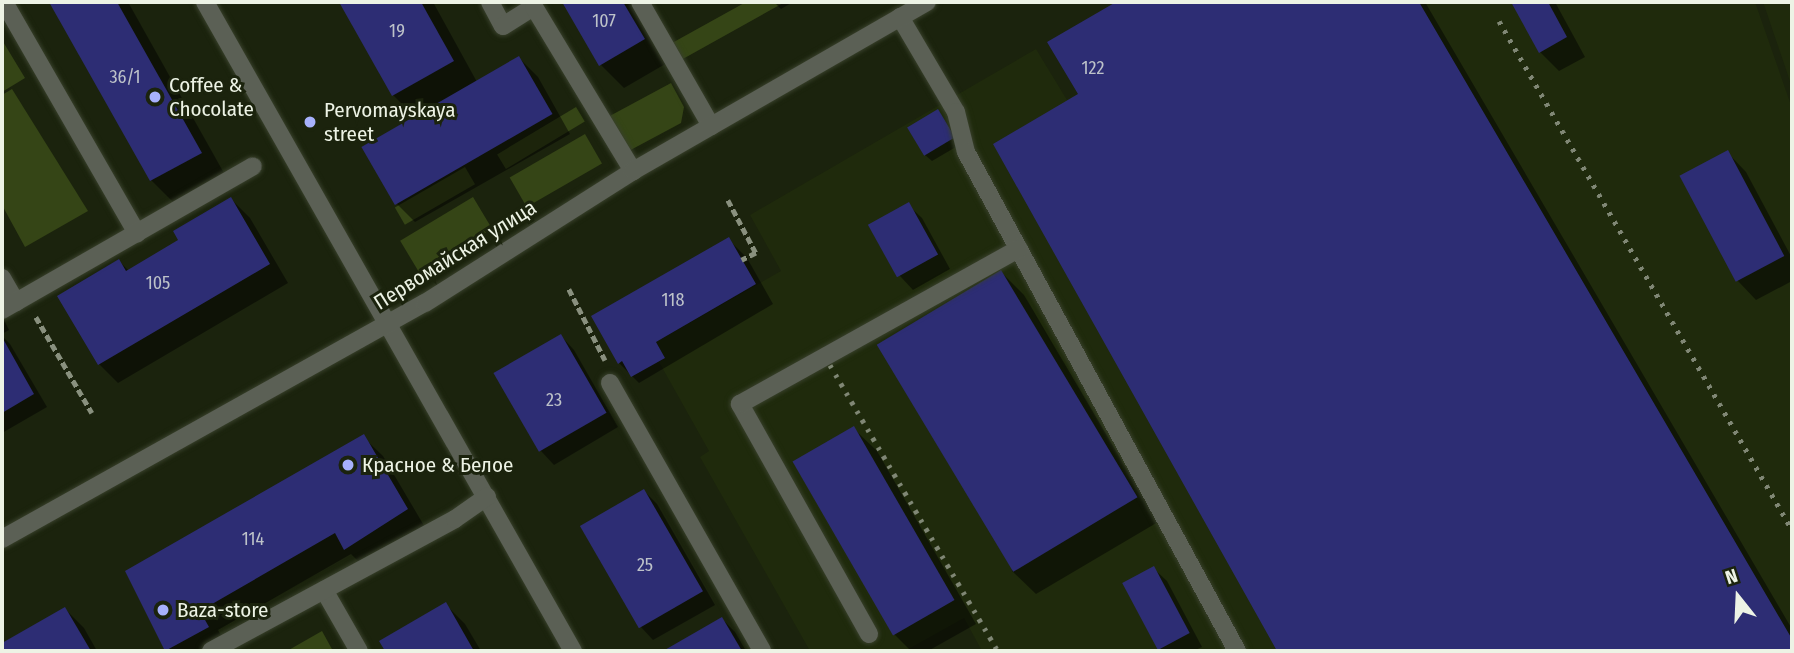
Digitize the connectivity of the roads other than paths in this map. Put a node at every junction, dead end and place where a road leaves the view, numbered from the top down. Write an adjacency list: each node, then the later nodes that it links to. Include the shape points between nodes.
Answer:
1 (4, 2): 11 (street)
2 (205, 2): 15 (street)
3 (490, 2): 6 (street, via 503,26)
4 (640, 2): 8 (street)
5 (927, 2): 7 (street, Первомайская улица)
6 (533, 4): 10 (street)
7 (900, 17): 8 (street, Первомайская улица); 12 (street, via 956,112 966,152)
8 (711, 126): 10 (street, Первомайская улица)
9 (253, 166): 11 (street)
10 (633, 171): 15 (street, Первомайская улица)
11 (137, 233): 14 (street)
12 (1019, 249): 20 (street, via 740,404); 25 (street)
13 (2, 278): 14 (street)
14 (14, 303)
15 (388, 323): 17 (street); 18 (street, Первомайская улица)
16 (610, 383): 24 (street)
17 (487, 497): 19 (street); 23 (street)
18 (2, 539)
19 (324, 590): 21 (street); 22 (street)
20 (869, 634)
21 (211, 651)
22 (359, 651)
23 (573, 651)
24 (762, 651)
25 (1237, 651)

